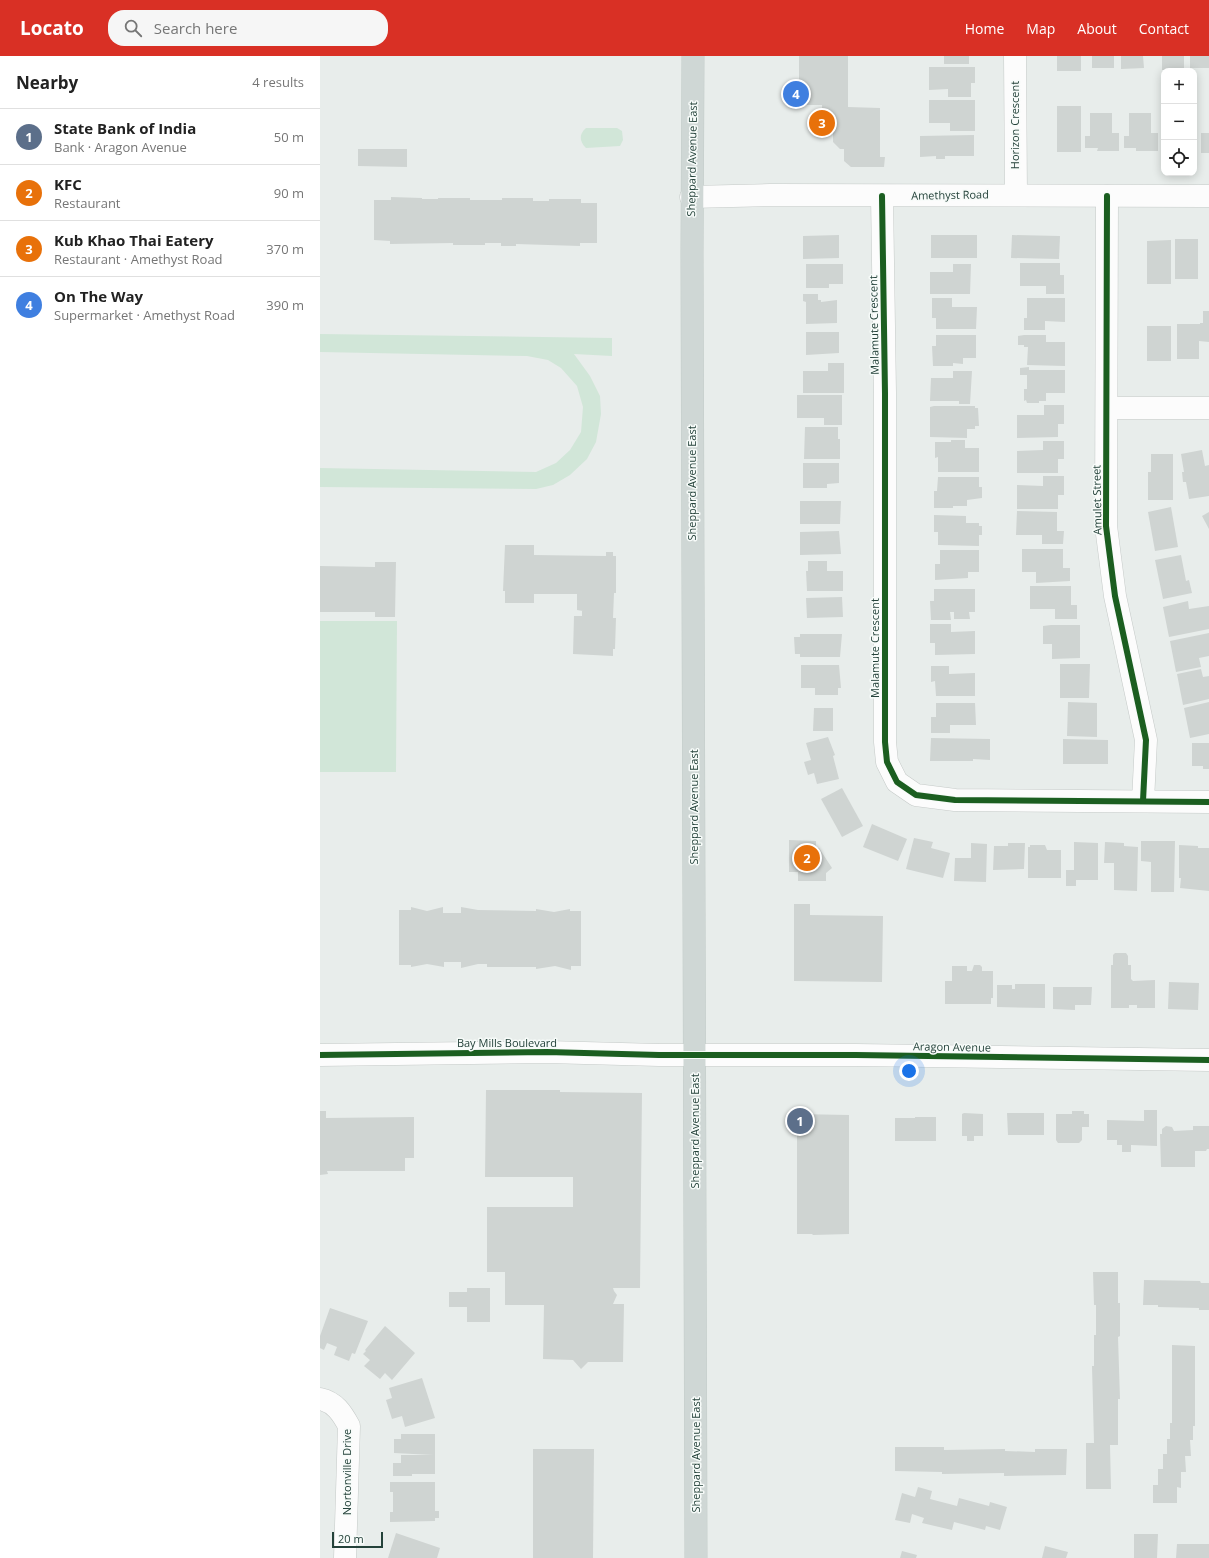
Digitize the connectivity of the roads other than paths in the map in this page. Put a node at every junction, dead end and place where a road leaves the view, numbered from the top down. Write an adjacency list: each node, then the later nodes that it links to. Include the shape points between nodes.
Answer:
1 (693, 56): 7 (main road, Sheppard Avenue East)
2 (1015, 56): 3 (street, Horizon Crescent)
3 (1016, 195): 4 (street, Amethyst Road); 5 (street, Amethyst Road)
4 (882, 196): 7 (street, Amethyst Road); 10 (street, Malamute Crescent, via 885,742 888,762 897,782 916,795 955,800)
5 (1107, 196): 6 (street, Amethyst Road); 8 (street, Amulet Street)
6 (1209, 196)
7 (692, 197): 13 (main road, Sheppard Avenue East)
8 (1107, 408): 9 (street); 10 (street, Amulet Street, via 1106,526 1115,596 1146,740)
9 (1209, 408)
10 (1143, 801): 11 (street, Malamute Crescent)
11 (1209, 802)
12 (320, 1055): 13 (street, Bay Mills Boulevard, via 547,1052)
13 (694, 1056): 14 (street, Aragon Avenue, via 856,1055); 17 (main road, Sheppard Avenue East)
14 (1209, 1060)
15 (320, 1399): 16 (street, Nortonville Drive, via 330,1402 338,1409 349,1426)
16 (345, 1558)
17 (696, 1558)

